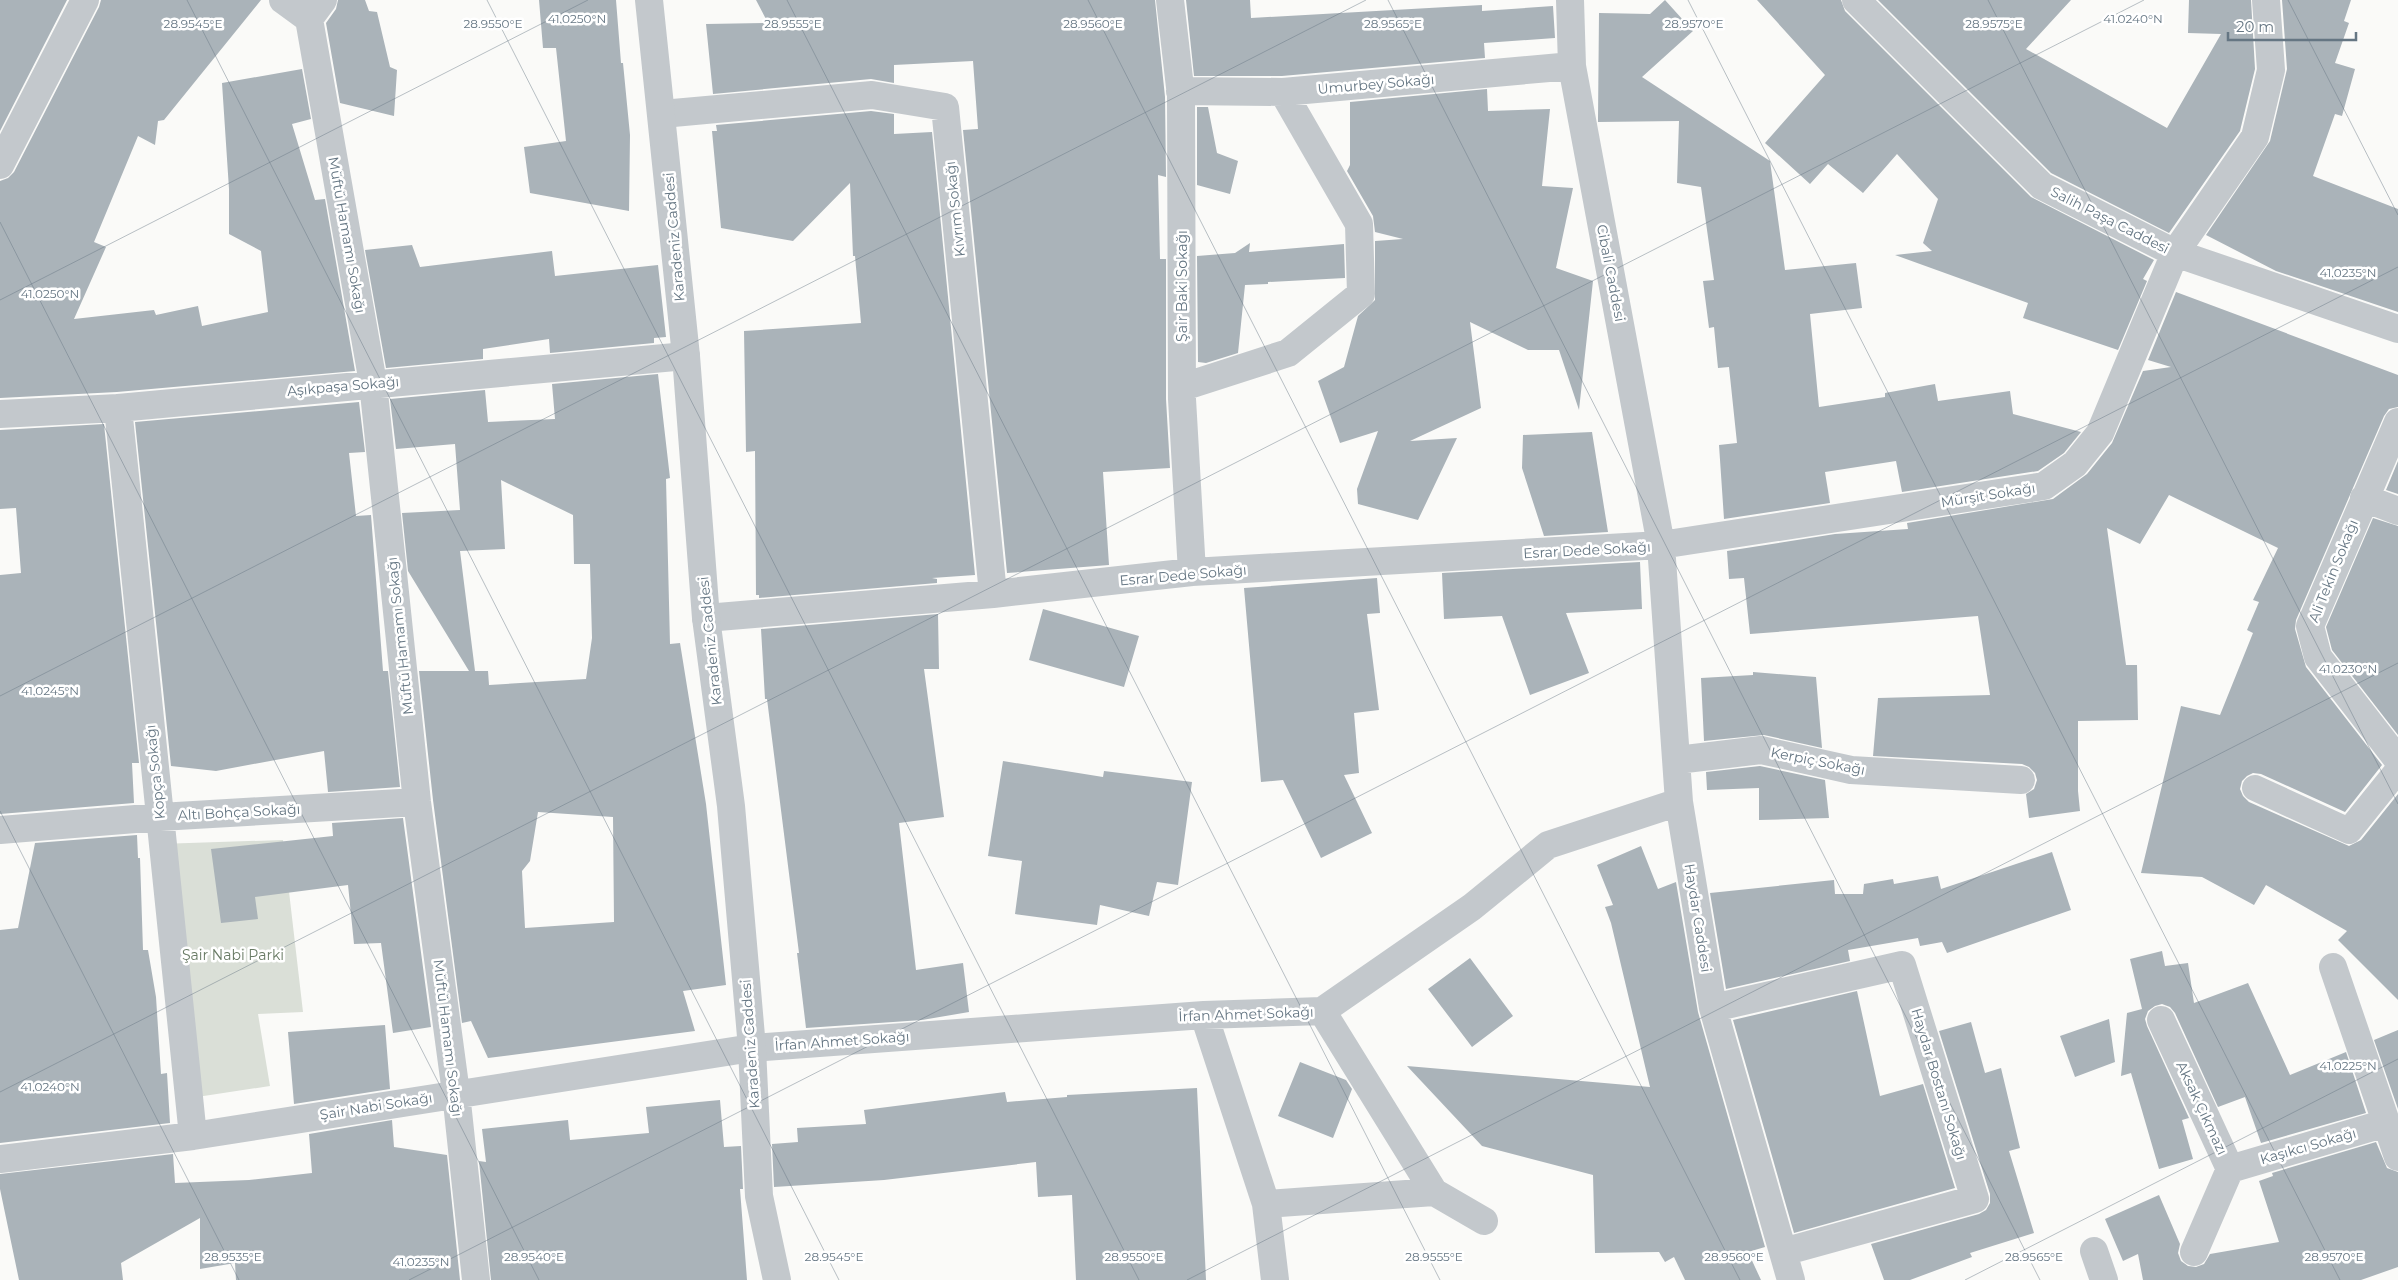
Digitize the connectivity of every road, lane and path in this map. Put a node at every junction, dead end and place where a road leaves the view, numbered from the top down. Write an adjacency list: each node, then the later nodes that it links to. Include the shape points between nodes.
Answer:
1 (85, 0): 13 (street)
2 (283, 0): 8 (street)
3 (649, 0): 12 (street, Karadeniz Caddesi)
4 (1170, 0): 10 (street, Şair Baki Sokağı)
5 (1570, 0): 9 (street, Cibali Caddesi)
6 (1856, 0): 14 (street, Salih Paşa Caddesi, via 2042,186)
7 (2266, 0): 14 (street, Mürşit Sokağı, via 2271,70 2255,138)
8 (319, 6): 17 (street, Müftü Hamamı Sokağı)
9 (1572, 66): 11 (street, Umurbey Sokağı); 24 (street, Cibali Caddesi)
10 (1180, 91): 11 (street, Umurbey Sokağı); 18 (street, Şair Baki Sokağı)
11 (1283, 92): 18 (street, via 1360,224 1361,294 1288,354)
12 (662, 114): 16 (street, Karadeniz Caddesi); 26 (street, Kıvrım Sokağı, via 872,95 945,107)
13 (0, 165)
14 (2175, 253): 15 (street, Salih Paşa Caddesi); 24 (street, Mürşit Sokağı, via 2100,433 2075,464 2044,486)
15 (2398, 329)
16 (686, 356): 17 (street, Aşıkpaşa Sokağı); 27 (street, Karadeniz Caddesi)
17 (373, 383): 19 (street, Aşıkpaşa Sokağı); 33 (street, Müftü Hamamı Sokağı)
18 (1183, 387): 25 (street, Şair Baki Sokağı)
19 (118, 408): 20 (street, Aşıkpaşa Sokağı); 35 (street, Kopça Sokağı)
20 (0, 414)
21 (2398, 422): 22 (street, Ali Tekin Sokağı)
22 (2364, 498): 23 (street); 29 (street, Ali Tekin Sokağı, via 2310,626 2318,657)
23 (2398, 511)
24 (1662, 545): 25 (street, Esrar Dede Sokağı); 28 (street, Haydar Caddesi)
25 (1192, 572): 26 (street, Esrar Dede Sokağı)
26 (993, 594): 27 (street, Esrar Dede Sokağı)
27 (706, 618): 42 (street, Karadeniz Caddesi, via 731,806)
28 (1677, 760): 31 (street, Kerpiç Sokağı, via 1761,750 1851,770); 34 (street, Haydar Caddesi)
29 (2398, 760)
30 (2398, 770): 32 (street, via 2349,831)
31 (2021, 780)
32 (2255, 788)
33 (418, 802): 35 (street, Altı Bohça Sokağı); 43 (street, Müftü Hamamı Sokağı)
34 (1679, 802): 38 (street, Haydar Caddesi); 39 (street, İrfan Ahmet Sokağı, via 1548,846 1472,907)
35 (160, 817): 36 (street, Altı Bohça Sokağı); 45 (street, Kopça Sokağı)
36 (0, 830)
37 (2333, 967): 44 (street)
38 (1714, 1008): 53 (street, Haydar Caddesi); 53 (street, Haydar Bostanı Sokağı, via 1902,965 1975,1199)
39 (1322, 1011): 40 (street, İrfan Ahmet Sokağı); 49 (street)
40 (1204, 1015): 42 (street, İrfan Ahmet Sokağı); 50 (street)
41 (2161, 1020): 48 (street, Aksak Çıkmazı)
42 (752, 1048): 43 (street, Şair Nabi Sokağı); 56 (street, Karadeniz Caddesi, via 758,1196)
43 (456, 1093): 45 (street, Şair Nabi Sokağı); 55 (street, Müftü Hamamı Sokağı)
44 (2386, 1123): 46 (street); 48 (street, Kaşıkcı Sokağı)
45 (194, 1136): 47 (street, Şair Nabi Sokağı)
46 (2398, 1157)
47 (0, 1159)
48 (2230, 1169): 54 (street, Aksak Çıkmazı)
49 (1434, 1192): 50 (street); 51 (street)
50 (1266, 1204): 57 (street)
51 (1484, 1221)
52 (2094, 1251): 59 (street)
53 (1783, 1252): 58 (street, Haydar Caddesi)
54 (2194, 1252)
55 (476, 1280)
56 (778, 1280)
57 (1275, 1280)
58 (1791, 1280)
59 (2104, 1280)

